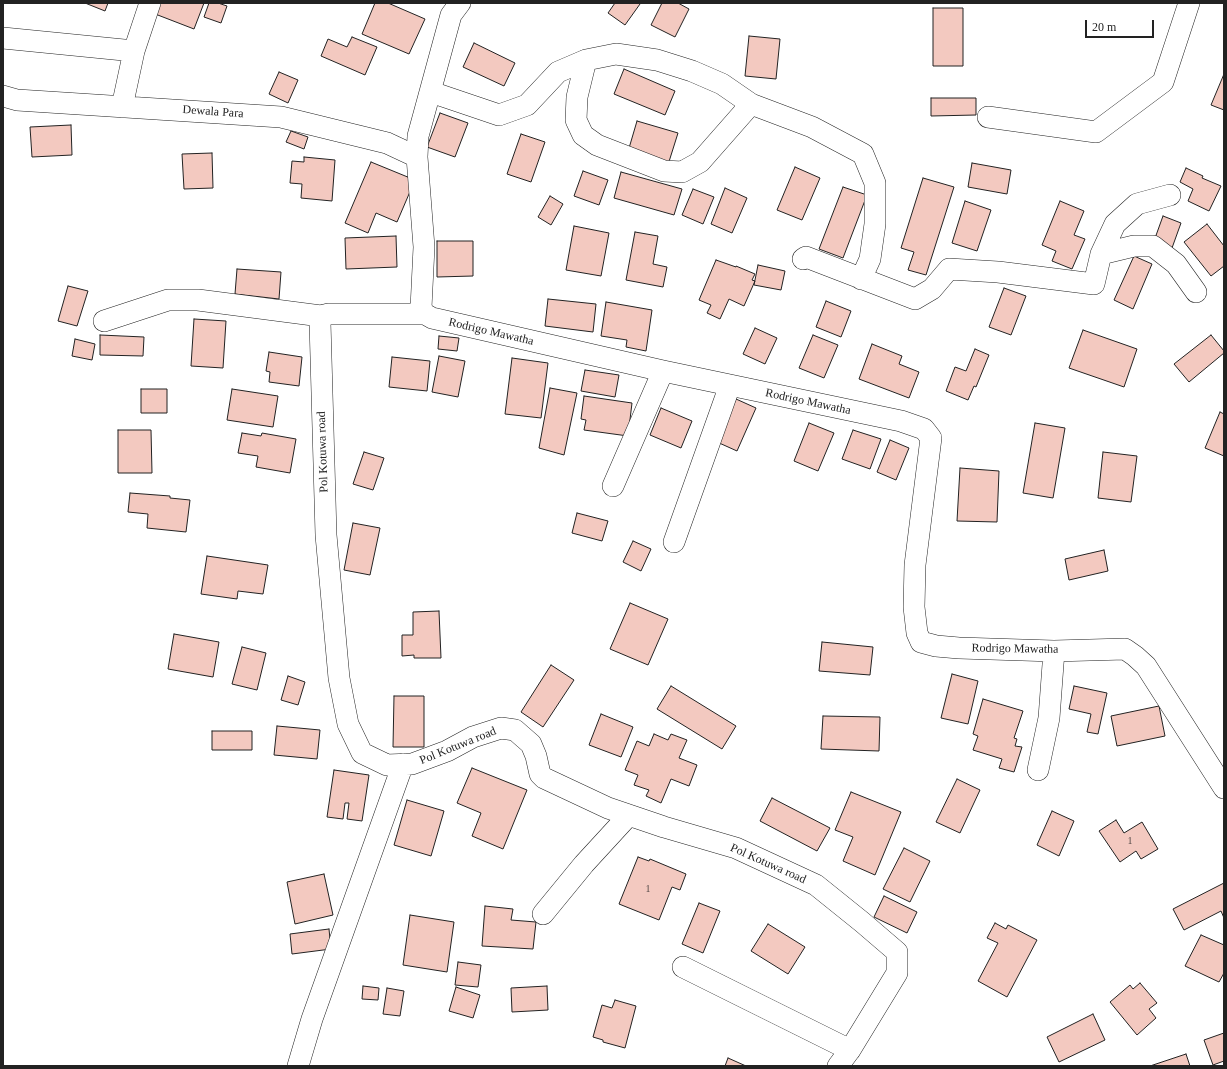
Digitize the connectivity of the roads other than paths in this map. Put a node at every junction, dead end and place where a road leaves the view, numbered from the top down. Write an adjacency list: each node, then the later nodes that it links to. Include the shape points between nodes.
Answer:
1 (150, 3): 5 (street)
2 (460, 3): 7 (street, via 451,15)
3 (1189, 3): 11 (street, via 1163,82 1096,132)
4 (3, 38): 5 (street)
5 (134, 52): 10 (street)
6 (586, 60): 7 (street, via 558,72 527,105 499,115); 9 (street, via 616,54 658,60 722,84); 9 (street, via 577,96 576,120 583,135 597,145 664,171 682,172 700,162)
7 (431, 92): 12 (street, via 418,136)
8 (3, 96): 10 (street, Dewala Para, via 17,100)
9 (751, 104): 16 (street, via 812,127 863,154 875,183 875,224 870,258)
10 (122, 107): 12 (street, Dewala Para, via 280,117 387,143)
11 (988, 117)
12 (417, 157): 18 (street, via 424,247 422,308)
13 (1170, 194): 14 (street, via 1137,204 1115,224)
14 (1102, 254): 16 (street, via 1094,284 998,272 949,269 932,289 915,299); 17 (street, via 1134,246 1153,246 1176,264)
15 (802, 259): 16 (street, via 806,257)
16 (861, 279)
17 (1196, 292)
18 (425, 314): 19 (street); 21 (street, Rodrigo Mawatha, via 432,318)
19 (321, 316): 20 (street, via 198,300 168,300); 26 (street, Pol Kotuwa road, via 326,535 340,678 348,724 362,753 387,765)
20 (104, 321)
21 (663, 371): 22 (street, Rodrigo Mawatha); 23 (street)
22 (730, 385): 24 (street); 25 (street, Rodrigo Mawatha, via 901,421 924,429 931,438 915,565 914,608 921,642 959,648)
23 (613, 486)
24 (674, 542)
25 (1054, 651): 27 (street, via 1049,718); 28 (street, Rodrigo Mawatha, via 1125,649 1135,656 1146,666)
26 (403, 764): 29 (street, Pol Kotuwa road, via 412,764 440,754 473,737 501,728 515,730 531,744 540,774 544,778); 33 (street, via 312,1019)
27 (1038, 770)
28 (1224, 788)
29 (629, 815): 30 (street); 32 (street, Pol Kotuwa road, via 736,848 816,885 897,952 897,973)
30 (543, 914)
31 (683, 967): 32 (street)
32 (844, 1058)
33 (298, 1066)

